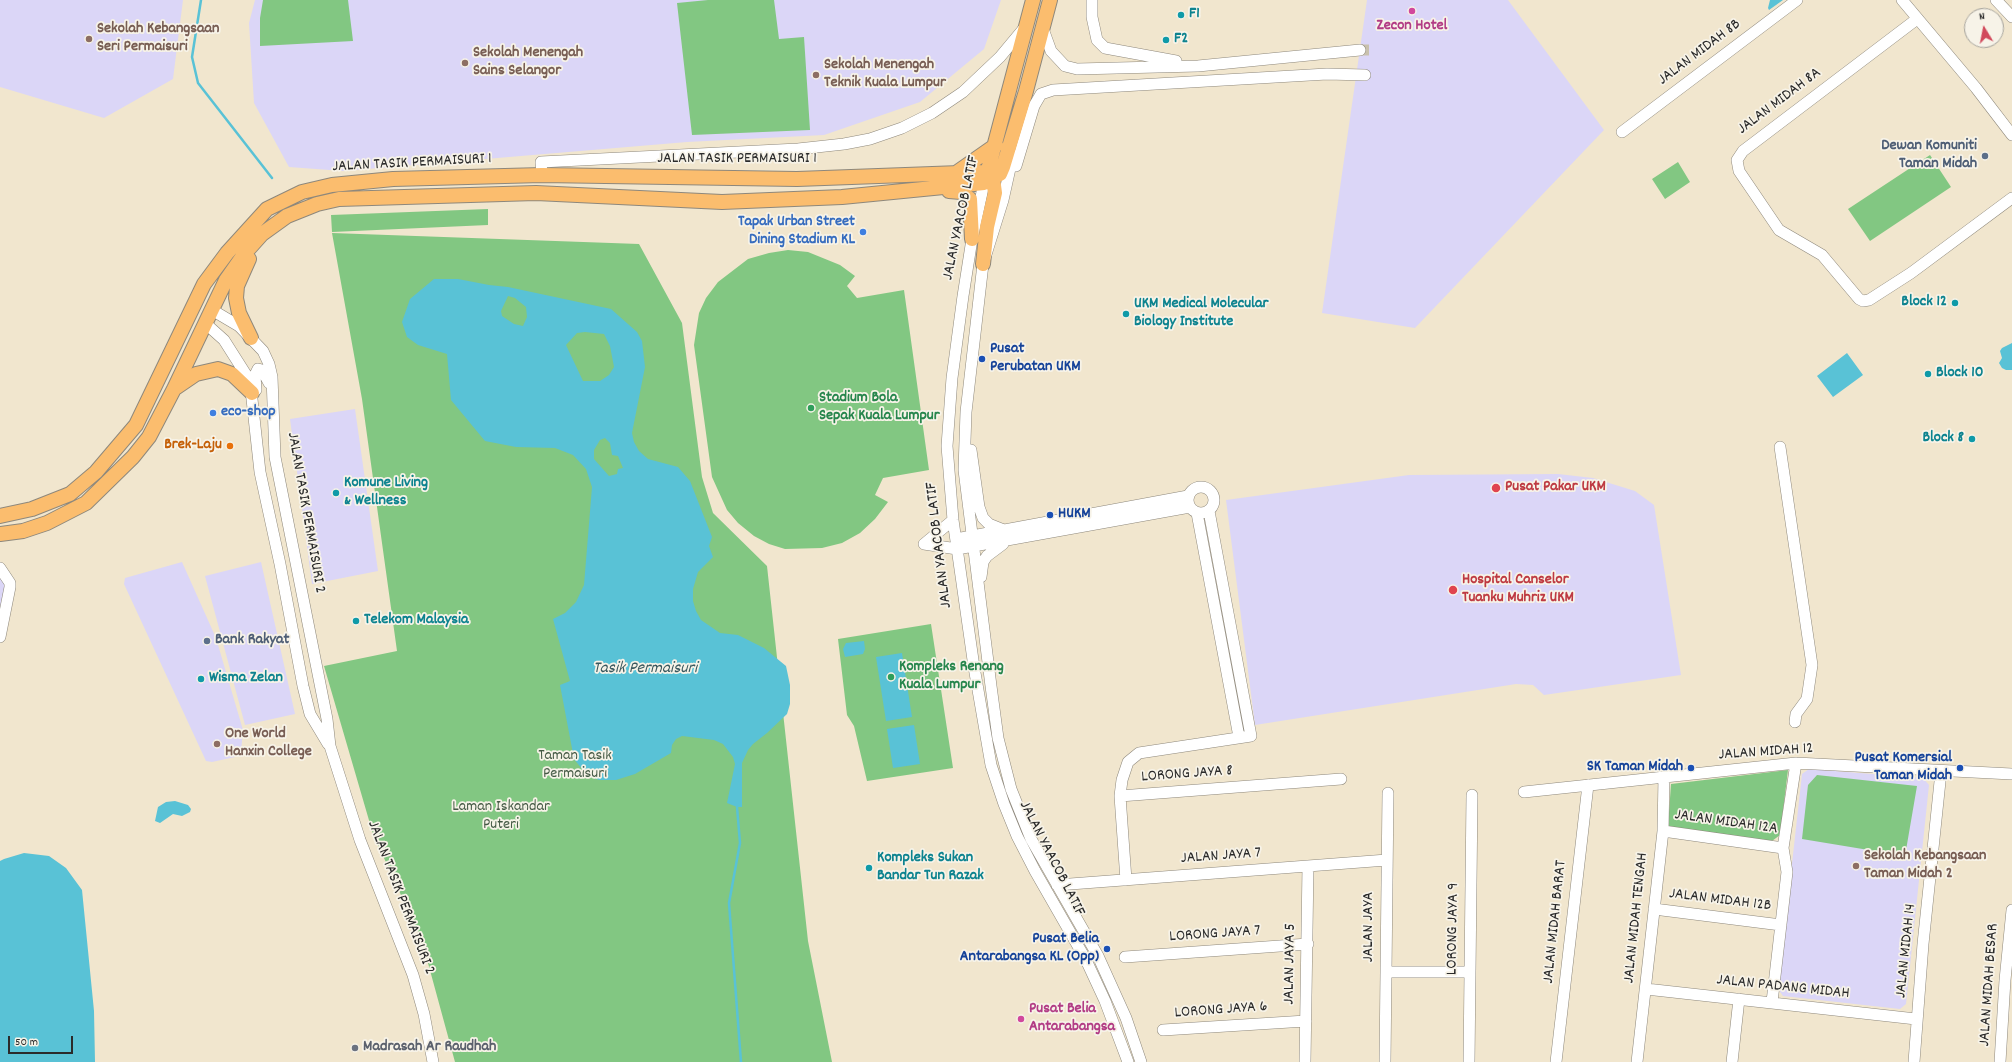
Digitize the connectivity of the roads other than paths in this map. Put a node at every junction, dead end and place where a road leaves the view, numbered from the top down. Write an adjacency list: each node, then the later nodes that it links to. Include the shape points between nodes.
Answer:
1 (1033, 0): 9 (main road, JALAN YAACOB LATIF)
2 (1050, 0): 10 (main road, JALAN YAACOB LATIF)
3 (1092, 0): 12 (street, via 1092,17 1097,40 1105,48)
4 (1797, 0): 15 (street, JALAN MIDAH 8B)
5 (1902, 0): 8 (street)
6 (1996, 0): 7 (street)
7 (2012, 18)
8 (1917, 19): 16 (street); 25 (street, JALAN MIDAH 8A, via 1743,151 1737,160 1739,171 1778,230 1822,255 1863,301 1869,300 1911,273)
9 (1025, 27): 17 (main road, JALAN YAACOB LATIF); 19 (street, via 1000,57 963,92 932,113 902,128 870,139 798,149 541,162)
10 (1043, 29): 12 (street, via 1051,50 1065,66 1076,69); 14 (main road, JALAN YAACOB LATIF)
11 (1360, 50): 12 (street)
12 (1198, 66)
13 (1365, 75): 27 (street, via 1319,75 1053,90 1041,94 1034,106)
14 (1026, 92): 20 (main road, via 1000,174); 27 (street, JALAN YAACOB LATIF)
15 (1622, 132)
16 (2012, 135)
17 (996, 145): 18 (main road); 20 (main road, JALAN YAACOB LATIF)
18 (955, 173): 20 (main road, JALAN TASIK PERMAISURI 1); 22 (main road, JALAN TASIK PERMAISURI 1)
19 (542, 175): 21 (main road, JALAN TASIK PERMAISURI 1); 22 (main road, JALAN TASIK PERMAISURI 1)
20 (988, 178): 23 (main road, JALAN TASIK PERMAISURI 1); 29 (street, JALAN YAACOB LATIF); 31 (main road, via 994,194)
21 (411, 179): 24 (main road); 30 (main road, JALAN TASIK PERMAISURI 1, via 332,185 302,192 267,209)
22 (797, 179): 26 (main road)
23 (913, 191): 26 (main road, JALAN TASIK PERMAISURI 1); 29 (main road, via 961,192 967,196 970,199)
24 (412, 197): 26 (main road, JALAN TASIK PERMAISURI 1, via 536,193 722,202); 28 (main road, JALAN TASIK PERMAISURI 1, via 339,200 317,204 287,216)
25 (2012, 198)
26 (800, 199)
27 (1003, 200): 31 (street, JALAN YAACOB LATIF)
28 (262, 234): 32 (main road, JALAN TASIK PERMAISURI 1, via 226,280); 33 (main road, via 237,286 239,314)
29 (972, 239): 45 (street, JALAN YAACOB LATIF, via 948,421 949,472)
30 (227, 253): 32 (main road, via 205,303); 34 (main road, JALAN TASIK PERMAISURI 1, via 204,284)
31 (983, 264): 38 (street, JALAN YAACOB LATIF)
32 (207, 316): 33 (street, JALAN TASIK PERMAISURI 2, via 239,326); 34 (main road, via 194,321 180,350); 35 (main road, JALAN TASIK PERMAISURI 1); 37 (street, JALAN TASIK PERMAISURI 2, via 250,381)
33 (251, 338): 36 (street, JALAN TASIK PERMAISURI 2, via 263,351 270,364)
34 (161, 374): 44 (main road, JALAN TASIK PERMAISURI 1, via 136,425 96,472 70,494 32,509)
35 (174, 389): 37 (main road, via 196,374 218,369 232,374); 47 (main road, JALAN TASIK PERMAISURI 1, via 149,437 134,457 86,503 47,523 23,531)
36 (272, 391): 39 (street, via 262,370 258,369 255,382 262,438); 56 (street, JALAN TASIK PERMAISURI 2, via 275,457 328,719)
37 (252, 393): 39 (street, JALAN TASIK PERMAISURI 2)
38 (966, 412): 46 (street, via 979,507 983,518); 49 (street, JALAN YAACOB LATIF, via 964,470)
39 (257, 447): 56 (street, JALAN TASIK PERMAISURI 2, via 303,686 310,714)
40 (1780, 448): 54 (street, via 1812,665 1807,699 1796,714)
41 (1188, 496): 42 (street); 43 (street, via 1198,487 1210,490 1215,501); 46 (street)
42 (1194, 510): 43 (street); 48 (street); 55 (street)
43 (1209, 511): 55 (street)
44 (0, 516)
45 (954, 520): 50 (street, JALAN YAACOB LATIF); 50 (street, via 924,544)
46 (1004, 530): 49 (street)
47 (0, 534)
48 (1009, 540): 49 (street); 52 (street, via 992,550 983,562)
49 (972, 541): 50 (street); 52 (street, JALAN YAACOB LATIF)
50 (957, 544): 88 (street, JALAN YAACOB LATIF, via 991,765 1017,836 1034,872 1086,960)
51 (0, 568): 53 (street, via 10,583)
52 (980, 592): 72 (street, JALAN YAACOB LATIF, via 998,738 1011,789 1031,839)
53 (0, 637)
54 (1795, 722)
55 (1245, 736): 66 (street, via 1139,753 1126,766)
56 (330, 746): 87 (street, JALAN TASIK PERMAISURI 2, via 360,840 413,975)
57 (1796, 764): 58 (street, JALAN MIDAH 12); 60 (street, JALAN MIDAH 12); 68 (street)
58 (1941, 772): 59 (street, JALAN MIDAH 12); 84 (street, JALAN MIDAH 14)
59 (2012, 774)
60 (1664, 777): 62 (street, JALAN MIDAH 12); 67 (street, JALAN MIDAH TENGAH)
61 (1341, 779): 66 (street, LORONG JAYA 8)
62 (1588, 785): 63 (street, JALAN MIDAH 12); 93 (street, JALAN MIDAH BARAT)
63 (1524, 792)
64 (1388, 793): 69 (street, JALAN JAYA)
65 (1472, 795): 79 (street, LORONG JAYA 9)
66 (1120, 796): 71 (street, LORONG JAYA 8)
67 (1663, 831): 68 (street, JALAN MIDAH 12A); 73 (street, JALAN MIDAH TENGAH)
68 (1783, 848): 75 (street, via 1787,872)
69 (1387, 860): 70 (street, JALAN JAYA 7); 78 (street, JALAN JAYA)
70 (1308, 866): 71 (street, JALAN JAYA 7); 76 (street, JALAN JAYA 5)
71 (1126, 880): 72 (street, JALAN JAYA 7)
72 (1056, 885): 89 (street, JALAN YAACOB LATIF, via 1098,956 1126,1018)
73 (1654, 909): 75 (street, JALAN MIDAH 12B); 81 (street, JALAN MIDAH TENGAH)
74 (2012, 910): 80 (street, JALAN MIDAH BESAR)
75 (1781, 925): 83 (street)
76 (1308, 944): 77 (street, LORONG JAYA 7); 85 (street, JALAN JAYA 5)
77 (1125, 957)
78 (1386, 972): 79 (street); 91 (street, JALAN JAYA)
79 (1470, 972): 92 (street, LORONG JAYA 9)
80 (2008, 980): 97 (street, JALAN MIDAH BESAR)
81 (1646, 989): 82 (street, JALAN PADANG MIDAH); 94 (street, JALAN MIDAH TENGAH)
82 (1738, 998): 83 (street, JALAN PADANG MIDAH); 95 (street)
83 (1772, 1002): 84 (street, JALAN PADANG MIDAH)
84 (1916, 1019): 96 (street, JALAN MIDAH 14)
85 (1306, 1022): 86 (street, LORONG JAYA 6); 90 (street, JALAN JAYA 5)
86 (1163, 1030)
87 (433, 1062)
88 (1128, 1062)
89 (1141, 1062)
90 (1305, 1062)
91 (1386, 1062)
92 (1468, 1062)
93 (1556, 1062)
94 (1637, 1062)
95 (1732, 1062)
96 (1914, 1062)
97 (2000, 1062)

